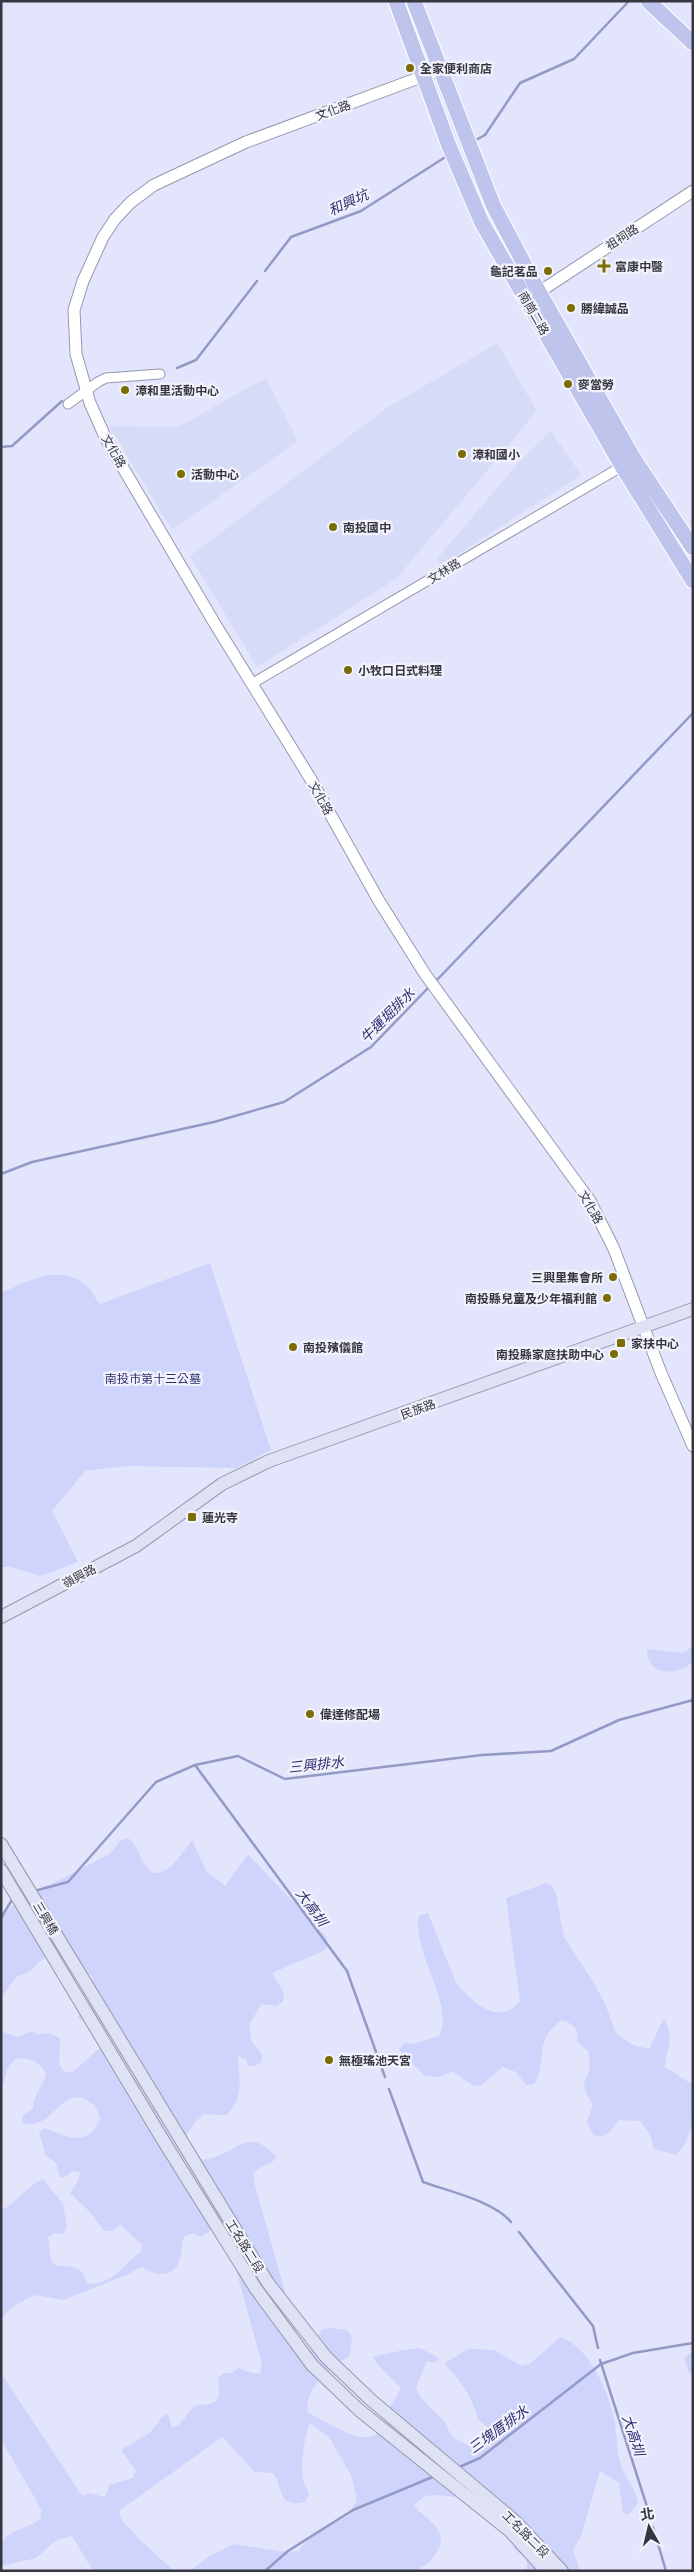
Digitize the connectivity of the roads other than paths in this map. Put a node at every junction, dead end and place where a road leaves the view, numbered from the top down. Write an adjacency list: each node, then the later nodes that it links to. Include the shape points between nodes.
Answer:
1 (396, 1): 6 (main road, 南崗二路)
2 (414, 1): 5 (main road, 南崗二路)
3 (648, 1): 4 (main road)
4 (693, 42)
5 (440, 70): 6 (street, 文化路); 8 (main road, 南崗二路)
6 (424, 76): 8 (main road, 南崗二路, via 482,223); 10 (street, 文化路, via 246,142 154,184 131,202 103,237 77,298 73,325 76,354)
7 (693, 191): 8 (street, 祖祠路)
8 (533, 296): 12 (main road, 南崗二路)
9 (160, 374): 10 (street, via 106,378)
10 (87, 392): 11 (street); 15 (street, 文化路, via 106,439)
11 (68, 404)
12 (628, 463): 13 (main road, 南崗二路); 14 (main road, 南崗二路); 15 (street, 文林路)
13 (693, 548)
14 (693, 581)
15 (253, 683): 17 (street, 文化路, via 425,974 590,1202 614,1249)
16 (693, 1309): 17 (main road, 民族路)
17 (644, 1326): 18 (street, 文化路); 19 (main road, 民族路, via 269,1461 222,1484)
18 (693, 1446)
19 (155, 1532): 20 (main road, 嶺興路, via 115,1558)
20 (1, 1617)
21 (2, 1845): 23 (main road, 三興橋)
22 (1, 1870): 24 (main road, 三興橋)
23 (90, 1990): 26 (main road, 工名路二段, via 268,2283 326,2357 371,2400 516,2522)
24 (78, 1999): 25 (main road, 工名路二段, via 251,2281 312,2365 360,2410 510,2532)
25 (546, 2571)
26 (562, 2571)

